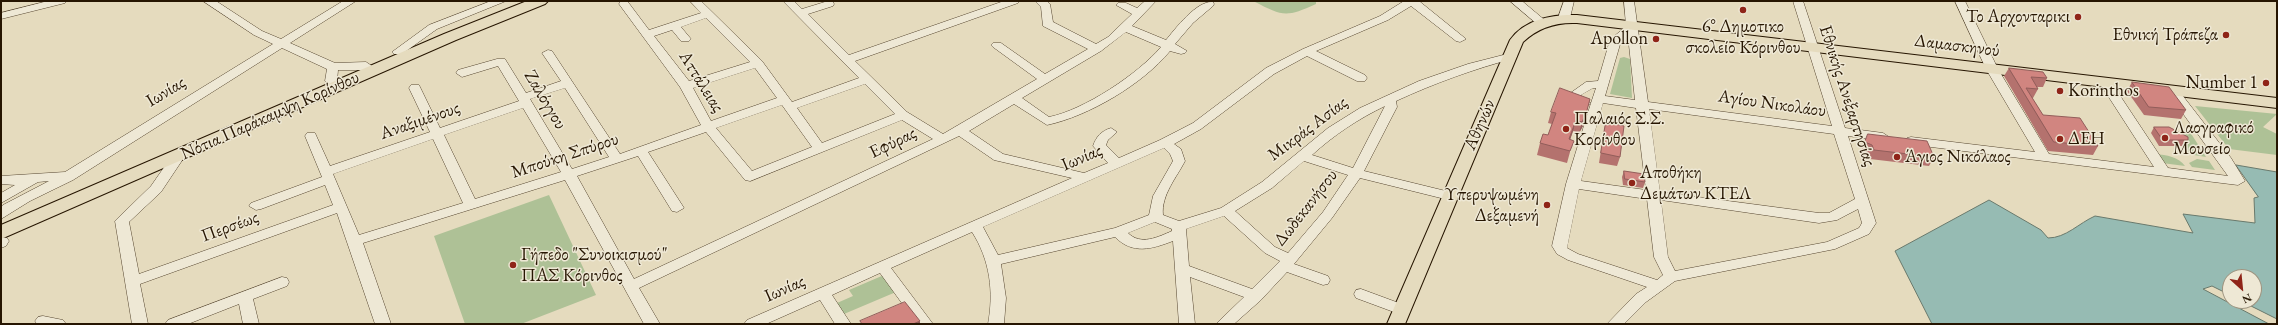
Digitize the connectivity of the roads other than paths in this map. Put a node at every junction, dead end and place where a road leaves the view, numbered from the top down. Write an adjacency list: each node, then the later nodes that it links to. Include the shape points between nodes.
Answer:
1 (60, 1): 26 (street)
2 (208, 1): 35 (street, via 245,26)
3 (351, 1): 35 (street, Ιωνίας)
4 (501, 1): 22 (street)
5 (522, 1): 42 (highway, Νότια Παράκαμψη Κορίνθου)
6 (540, 1): 77 (highway, Νότια Παράκαμψη Κορίνθου, via 444,40)
7 (695, 1): 25 (street)
8 (788, 1): 23 (street)
9 (1014, 1): 45 (street)
10 (1040, 1): 39 (street, via 1046,6 1047,24)
11 (1151, 1): 24 (street, Εφύρας)
12 (1412, 1): 34 (street); 41 (street, Ιωνίας, via 1384,18)
13 (1514, 1): 28 (street)
14 (1569, 1): 27 (street)
15 (1629, 1): 30 (street)
16 (1798, 1): 38 (street, Εθνικής Ανεξαρτησίας)
17 (1960, 1): 47 (street)
18 (624, 4): 32 (street, Αττάλειας)
19 (829, 4): 23 (street)
20 (1209, 4): 37 (street, via 1190,18)
21 (1122, 5): 24 (street)
22 (469, 6): 42 (street)
23 (800, 13): 45 (street)
24 (1139, 13): 31 (street, Εφύρας)
25 (708, 14): 29 (street); 46 (street)
26 (1, 16)
27 (1564, 18): 28 (main road, Αθηνών); 30 (main road, Αθηνών)
28 (1541, 22): 44 (main road, Αθηνών, via 1517,40)
29 (674, 25): 32 (street); 33 (street)
30 (1633, 26): 38 (main road, Δαμασκηνού); 55 (street, via 1616,40); 65 (street)
31 (1124, 27): 37 (street); 39 (street, Εφύρας)
32 (647, 34): 56 (street, Αττάλειας)
33 (685, 39)
34 (1460, 39)
35 (280, 44): 49 (street); 86 (street, Ιωνίας)
36 (997, 45): 52 (street)
37 (1167, 46): 40 (street); 60 (street, via 1138,73 1064,118 1047,121)
38 (1813, 48): 47 (main road, Δαμασκηνού); 70 (street, Εθνικής Ανεξαρτησίας)
39 (1097, 49): 52 (street, Εφύρας)
40 (1181, 51)
41 (1307, 51): 50 (street); 74 (street, Ιωνίας, via 1270,71 1197,126)
42 (398, 52): 49 (highway, Νότια Παράκαμψη Κορίνθου, via 366,66)
43 (548, 53): 54 (street)
44 (1511, 56): 59 (street, Μικράς Ασίας, via 1465,69); 92 (main road, Αθηνών)
45 (847, 60): 51 (street)
46 (758, 63): 56 (street); 62 (street)
47 (1992, 69): 53 (main road, Δαμασκηνού); 79 (street)
48 (462, 73): 61 (street, Ζαλόγγου, via 501,61)
49 (332, 74): 105 (highway, Νότια Παράκαμψη Κορίνθου)
50 (1361, 78)
51 (866, 80): 62 (street, Μπούκη Σπύρου); 66 (street)
52 (1046, 80): 60 (street, Εφύρας)
53 (2105, 82): 58 (main road, Δαμασκηνού); 83 (street)
54 (568, 83): 61 (street, Αναξιμένους); 80 (street)
55 (1602, 84): 63 (street); 63 (street, Αγίου Νικολάου, via 1590,85 1574,94 1576,101)
56 (686, 86): 67 (street, Αττάλειας)
57 (416, 88): 71 (street)
58 (2172, 90): 64 (main road, Δαμασκηνού); 83 (street, Αγίου Νικολάου, via 2226,161 2238,181)
59 (1390, 98): 78 (street, Μικράς Ασίας, via 1332,131); 82 (street, Δωδεκανήσου, via 1391,107)
60 (1015, 99): 68 (street, Εφύρας)
61 (524, 101): 71 (street, Αναξιμένους); 84 (street, Ζαλόγγου)
62 (786, 103): 67 (street, Μπούκη Σπύρου); 75 (street)
63 (1597, 103): 65 (street, Αγίου Νικολάου); 90 (street)
64 (2277, 103)
65 (1641, 105): 70 (street, Αγίου Νικολάου); 91 (street)
66 (903, 115): 73 (street); 75 (street)
67 (708, 127): 75 (street, Αττάλειας, via 750,177); 76 (street, Μπούκη Σπύρου)
68 (960, 131): 73 (street, Εφύρας); 87 (street, via 999,157)
69 (1111, 132): 81 (street, via 1102,138 1099,146)
70 (1840, 132): 79 (street, Αγίου Νικολάου); 94 (street, Εθνικής Ανεξαρτησίας)
71 (437, 134): 85 (street, Αναξιμένους); 95 (street)
72 (311, 136): 85 (street)
73 (941, 139): 116 (street, Εφύρας, via 796,210)
74 (1165, 143): 81 (street, Ιωνίας); 101 (street, via 1176,152 1179,161 1159,199)
75 (820, 149)
76 (641, 151): 80 (street, Μπούκη Σπύρου); 98 (street)
77 (179, 156): 105 (highway, Νότια Παράκαμψη Κορίνθου); 113 (street, via 156,189 122,221)
78 (1303, 156): 82 (street); 99 (street, Μικράς Ασίας, via 1267,185)
79 (2045, 158): 83 (street, Αγίου Νικολάου)
80 (617, 159): 84 (street, Μπούκη Σπύρου)
81 (1117, 164): 87 (street, Ιωνίας)
82 (1357, 173): 92 (street); 108 (street, Δωδεκανήσου, via 1327,218)
83 (2165, 173)
84 (570, 174): 95 (street, Μπούκη Σπύρου); 116 (street, Ζαλόγγου)
85 (327, 175): 96 (street, Αναξιμένους); 97 (street)
86 (68, 176): 88 (street); 100 (street, Ιωνίας)
87 (1084, 177): 102 (street, Ιωνίας)
88 (38, 178): 89 (street); 93 (street)
89 (1, 180)
90 (1573, 184): 91 (street); 115 (street, via 1559,246 1562,250 1573,257)
91 (1653, 195): 94 (street, via 1819,218 1832,216); 111 (street, via 1661,257)
92 (1450, 196): 121 (main road, Αθηνών)
93 (1, 199)
94 (1862, 201): 111 (street, Εθνικής Ανεξαρτησίας, via 1869,224 1864,231 1850,239 1830,246)
95 (471, 205): 106 (street, Μπούκη Σπύρου)
96 (256, 206)
97 (341, 207): 106 (street); 113 (street, Περσέως)
98 (677, 208)
99 (1226, 212): 103 (street, Μικράς Ασίας); 108 (street)
100 (1, 214)
101 (1156, 217): 103 (street); 104 (street)
102 (975, 225): 107 (street, via 983,236); 109 (street, Ιωνίας)
103 (1179, 230): 104 (street, Μικράς Ασίας, via 1146,244 1131,243); 110 (street)
104 (1118, 232): 107 (street)
105 (1, 236)
106 (355, 241): 127 (street)
107 (992, 261): 132 (street, via 998,282)
108 (1288, 263): 112 (street); 119 (street, Δωδεκανήσου)
109 (883, 266): 117 (street, Ιωνίας); 131 (street)
110 (1182, 269): 119 (street); 133 (street)
111 (1671, 277): 115 (street)
112 (1323, 280)
113 (132, 282): 124 (street)
114 (282, 282): 120 (street)
115 (1657, 285): 135 (street)
116 (631, 286): 128 (street, Ζαλόγγου)
117 (823, 293): 129 (street, Ιωνίας); 130 (street)
118 (1361, 294): 121 (street)
119 (1256, 296): 134 (street, Δωδεκανήσου)
120 (245, 297): 125 (street); 126 (street)
121 (1399, 317)
122 (43, 321): 123 (street)
123 (58, 324)
124 (140, 324)
125 (173, 324)
126 (250, 324)
127 (383, 324)
128 (652, 324)
129 (752, 324)
130 (843, 324)
131 (925, 324)
132 (996, 324)
133 (1187, 324)
134 (1224, 324)
135 (1615, 324)

